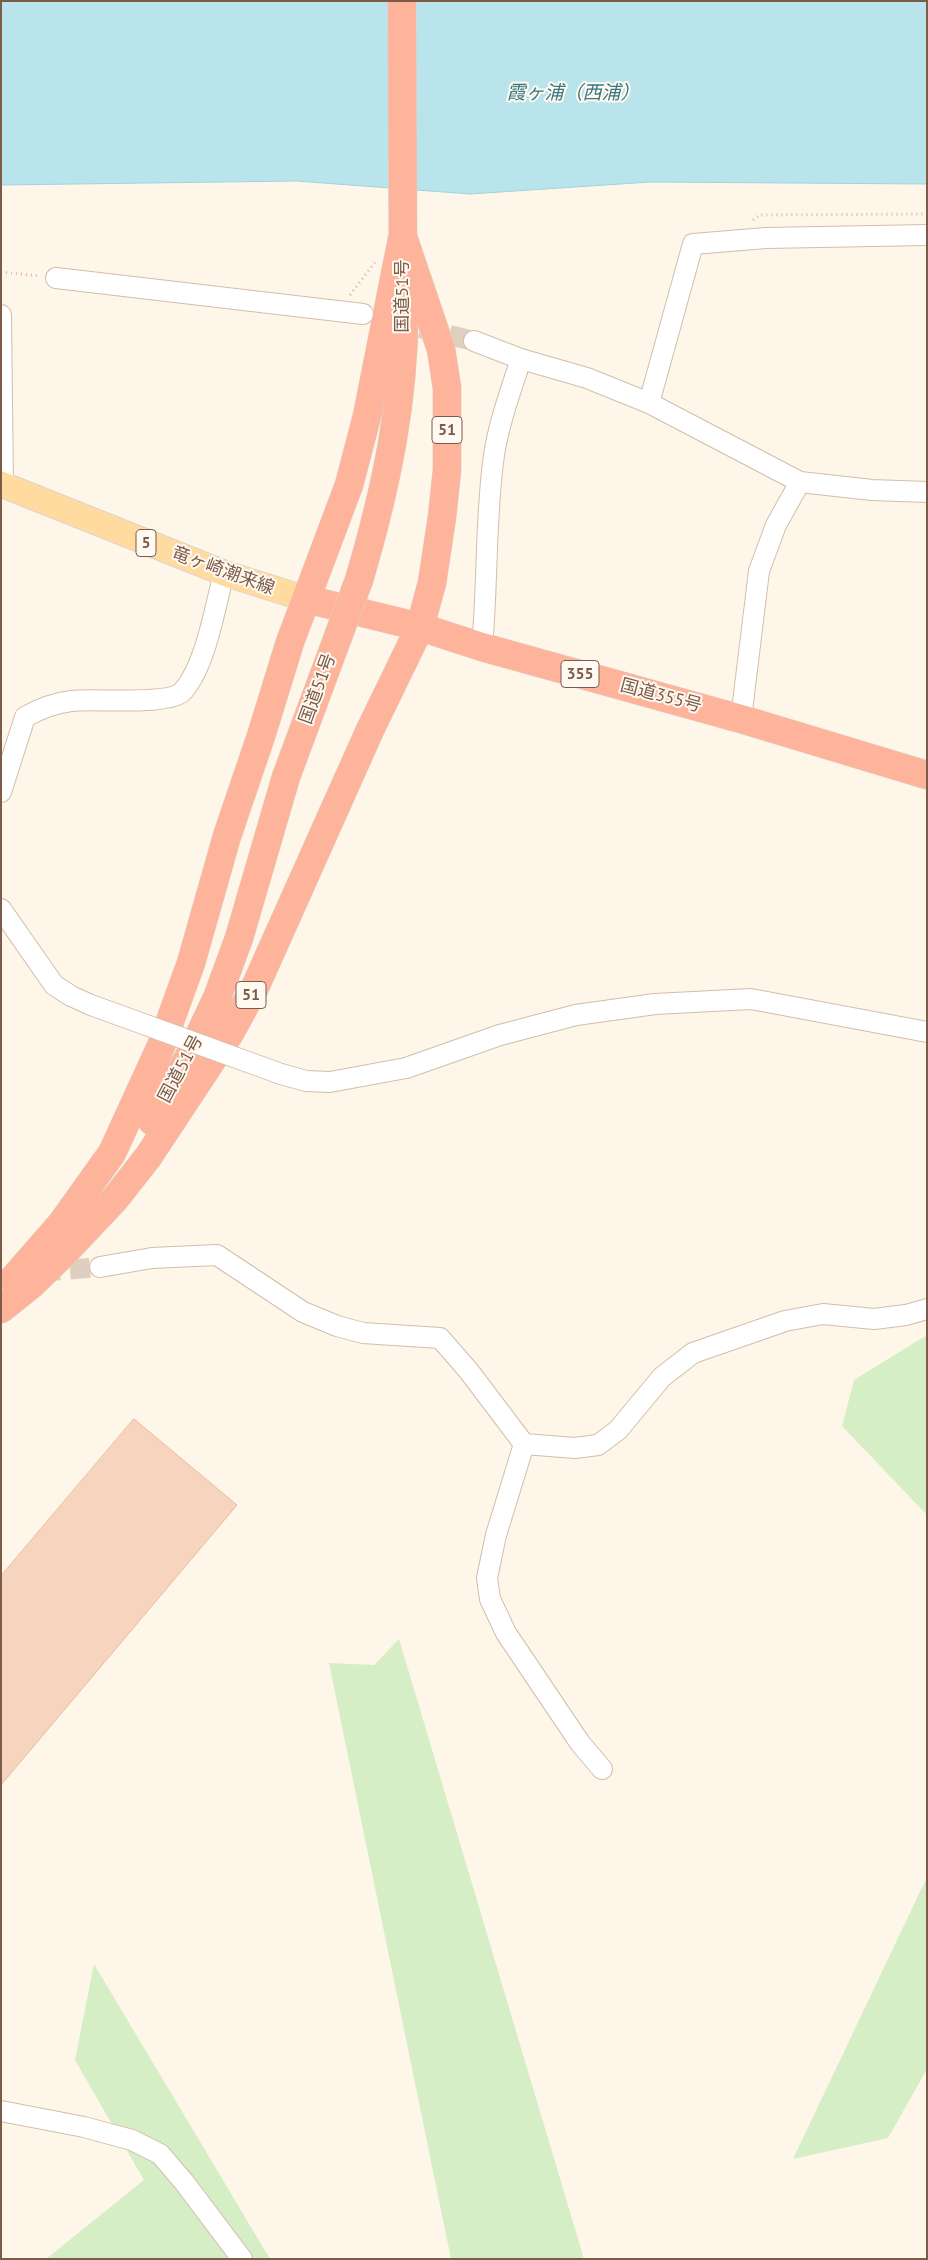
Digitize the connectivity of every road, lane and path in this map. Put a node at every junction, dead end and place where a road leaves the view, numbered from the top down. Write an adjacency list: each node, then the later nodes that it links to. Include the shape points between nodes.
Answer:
1 (402, 1): 2 (highway, 国道51号 / 51)
2 (402, 233): 17 (highway, 51, via 368,416 350,485); 18 (highway, 51, via 441,349 447,388 447,470 442,517 432,583); 27 (highway, 国道51号 / 51, bridge, via 402,367 385,484 359,580 286,777 239,938 191,1053 127,1159 81,1218)
3 (927, 234): 12 (street, via 766,238 693,244)
4 (378, 258): 7 (path)
5 (1, 272): 6 (path)
6 (56, 278): 7 (street)
7 (339, 312): 8 (street)
8 (363, 314)
9 (1, 315): 14 (street)
10 (474, 341): 11 (street)
11 (521, 359): 12 (street, via 587,378); 19 (street, via 494,454)
12 (649, 403): 13 (street)
13 (800, 482): 15 (street); 20 (street, via 776,525 758,571)
14 (2, 484): 16 (main road, 竜ヶ崎潮来線 / 5)
15 (927, 492)
16 (224, 573): 17 (main road, 竜ヶ崎潮来線 / 5); 22 (street, via 203,655 183,693 166,699 71,701 38,709 25,717)
17 (306, 599): 18 (highway, 国道355号 / 355); 26 (highway, 51, via 162,1046 112,1153 62,1223)
18 (420, 627): 19 (highway, 国道355号 / 355); 28 (highway, 51, via 370,730 256,985 230,1033 148,1157 115,1200 31,1285)
19 (482, 646): 20 (highway, 国道355号 / 355)
20 (742, 718): 21 (highway, 国道355号 / 355)
21 (927, 776)
22 (1, 792)
23 (1, 909): 24 (street, bridge, via 54,985 71,996 306,1081 330,1082 406,1068 500,1035 576,1015 655,1004 751,1000)
24 (927, 1032)
25 (100, 1267): 30 (street, via 152,1258 217,1255 303,1312 337,1326 363,1333 440,1338)
26 (1, 1292)
27 (1, 1301)
28 (1, 1309)
29 (927, 1309): 30 (street, via 874,1319 823,1314 785,1321 693,1353 662,1377 618,1430 598,1445 575,1448)
30 (524, 1444): 31 (street, via 496,1535 487,1578 490,1599 506,1633 580,1743)
31 (602, 1769)
32 (1, 2111): 33 (street, via 84,2127 132,2140 160,2154)
33 (242, 2259)

